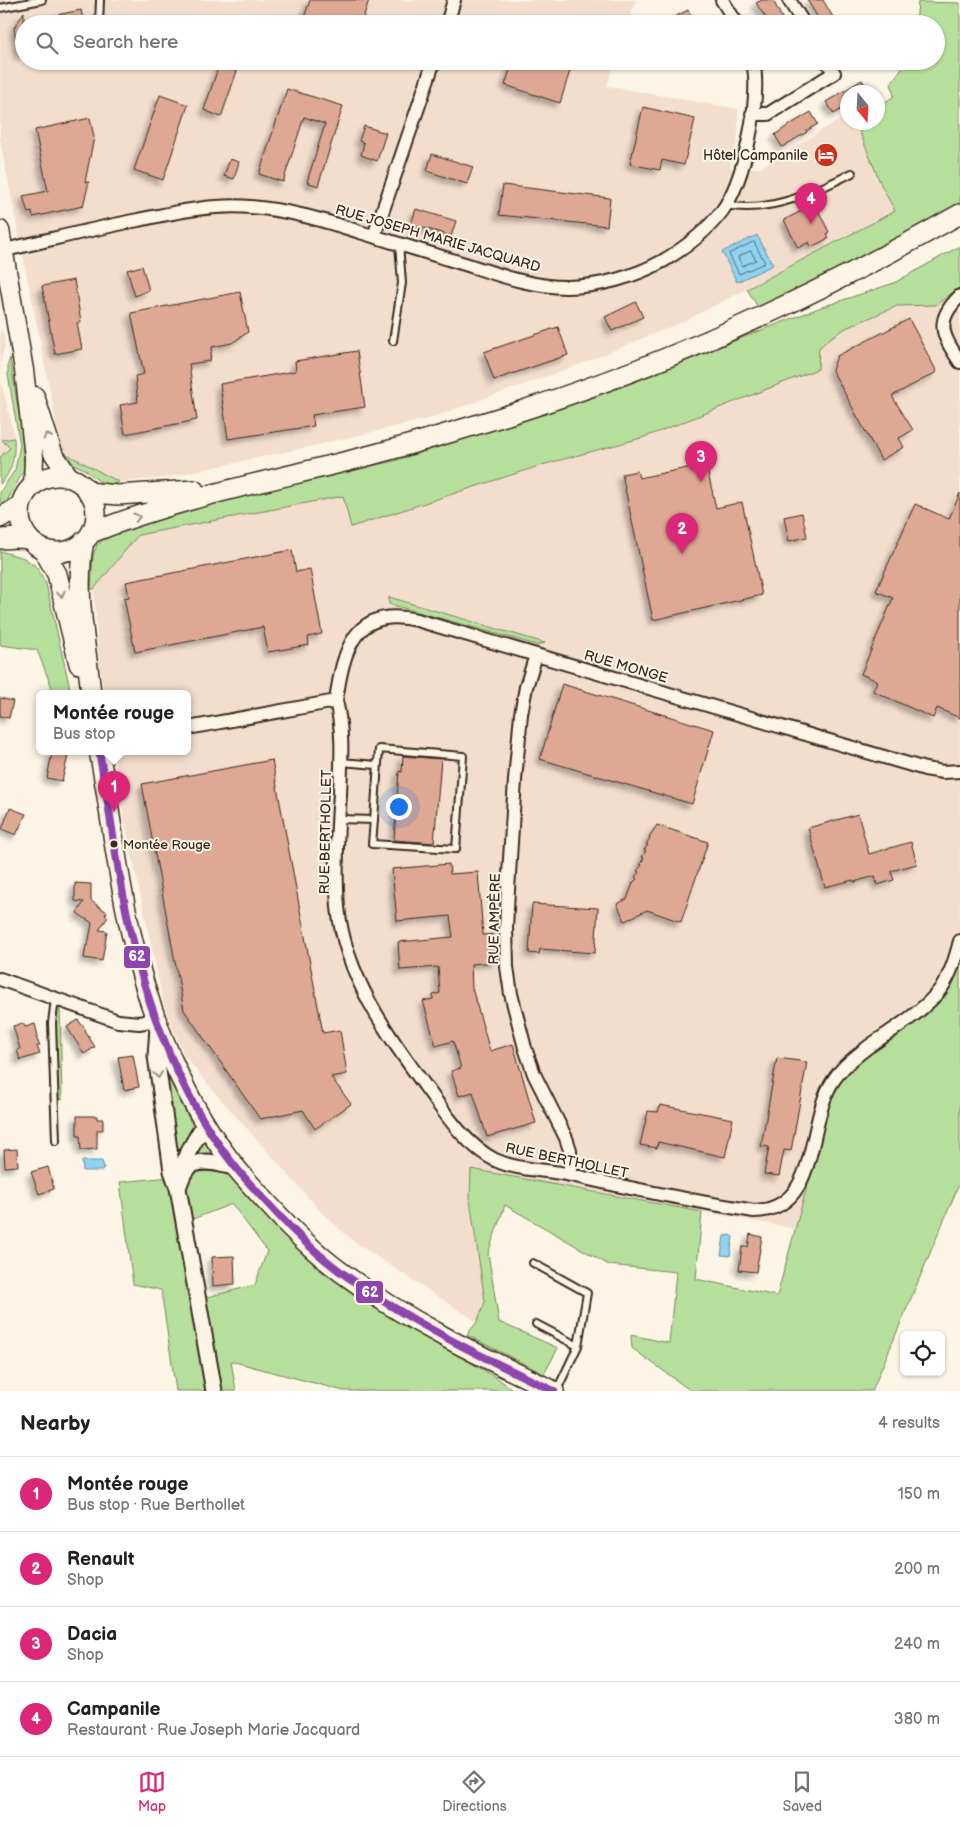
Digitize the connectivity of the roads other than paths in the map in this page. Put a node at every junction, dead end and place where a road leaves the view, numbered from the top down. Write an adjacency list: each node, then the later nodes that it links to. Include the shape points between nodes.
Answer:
1 (42, 0): 6 (lane)
2 (100, 0): 7 (lane)
3 (454, 0): 8 (street)
4 (722, 0): 9 (street)
5 (788, 0): 10 (street)
6 (0, 8)
7 (99, 15)
8 (450, 15)
9 (731, 15)
10 (798, 15)
11 (431, 70): 19 (street)
12 (753, 70): 14 (street, RUE JOSEPH MARIE JACQUARD)
13 (832, 70): 14 (street, via 834,73 768,114)
14 (752, 114): 16 (street, RUE JOSEPH MARIE JACQUARD, via 744,160)
15 (852, 172): 16 (lane, via 814,192 779,203 738,208)
16 (726, 205): 20 (street, RUE JOSEPH MARIE JACQUARD, via 705,230 675,254 636,273 595,284 565,287 533,283)
17 (960, 214): 29 (main road, via 808,294 636,370 491,420 362,458)
18 (0, 230): 21 (main road)
19 (374, 236): 20 (street, RUE JOSEPH MARIE JACQUARD); 21 (street, RUE JOSEPH MARIE JACQUARD, via 282,211 222,205 187,209)
20 (400, 244): 25 (lane, via 402,283)
21 (4, 250): 22 (main road)
22 (5, 287): 24 (main road)
23 (960, 296): 26 (street, via 944,316 944,331)
24 (7, 308): 27 (main road)
25 (393, 341)
26 (960, 362)
27 (24, 370): 28 (main road, one-way to 27, via 53,453); 30 (main road, via 34,457)
28 (70, 478): 30 (main road, via 48,478); 31 (main road)
29 (257, 482): 31 (main road, via 172,492 117,495); 34 (main road, one-way to 29, via 175,505)
30 (33, 486): 32 (main road)
31 (88, 492): 34 (main road, via 96,512)
32 (21, 504): 33 (main road); 36 (main road, via 22,526)
33 (0, 518)
34 (88, 537): 36 (main road, via 65,551 50,551); 39 (main road, via 80,572 80,593)
35 (0, 539): 36 (main road)
36 (36, 544): 38 (main road, one-way to 38, via 57,574 75,653)
37 (536, 655): 40 (street, RUE MONGE, via 417,620 385,618 362,628 351,643); 45 (street, RUE MONGE, via 925,769); 55 (street, RUE AMPÈRE, via 521,714 508,890 507,968 525,1048 570,1150)
38 (88, 690)
39 (89, 690)
40 (336, 702): 41 (street); 43 (street, RUE BERTHOLLET, via 342,730)
41 (191, 727)
42 (100, 755): 51 (main road, via 132,937)
43 (341, 762): 44 (lane); 46 (street, RUE BERTHOLLET)
44 (377, 765): 47 (lane); 47 (lane, via 379,749 463,756 456,849 372,844)
45 (960, 771)
46 (338, 819): 47 (lane); 55 (street, RUE BERTHOLLET, via 340,925 358,978 385,1029 469,1141 494,1159 518,1167)
47 (374, 820)
48 (960, 941): 55 (street, RUE BERTHOLLET, via 950,973 935,996 849,1062 833,1080 820,1109 806,1172 795,1191 779,1205 754,1210)
49 (0, 979): 50 (street)
50 (54, 998): 51 (street, via 125,1022 139,1023); 53 (lane)
51 (155, 1018): 52 (main road, via 184,1085); 56 (street, one-way to 56, via 156,1056 172,1171)
52 (205, 1123): 54 (main road); 56 (street, via 187,1154)
53 (56, 1141)
54 (236, 1168): 56 (street, via 214,1163 193,1165 186,1170); 61 (main road, via 290,1227 341,1272 429,1328)
55 (570, 1175)
56 (178, 1188): 60 (street)
57 (534, 1263): 59 (lane, via 587,1294)
58 (536, 1324): 59 (lane)
59 (578, 1346): 61 (lane)
60 (214, 1391)
61 (555, 1391)

